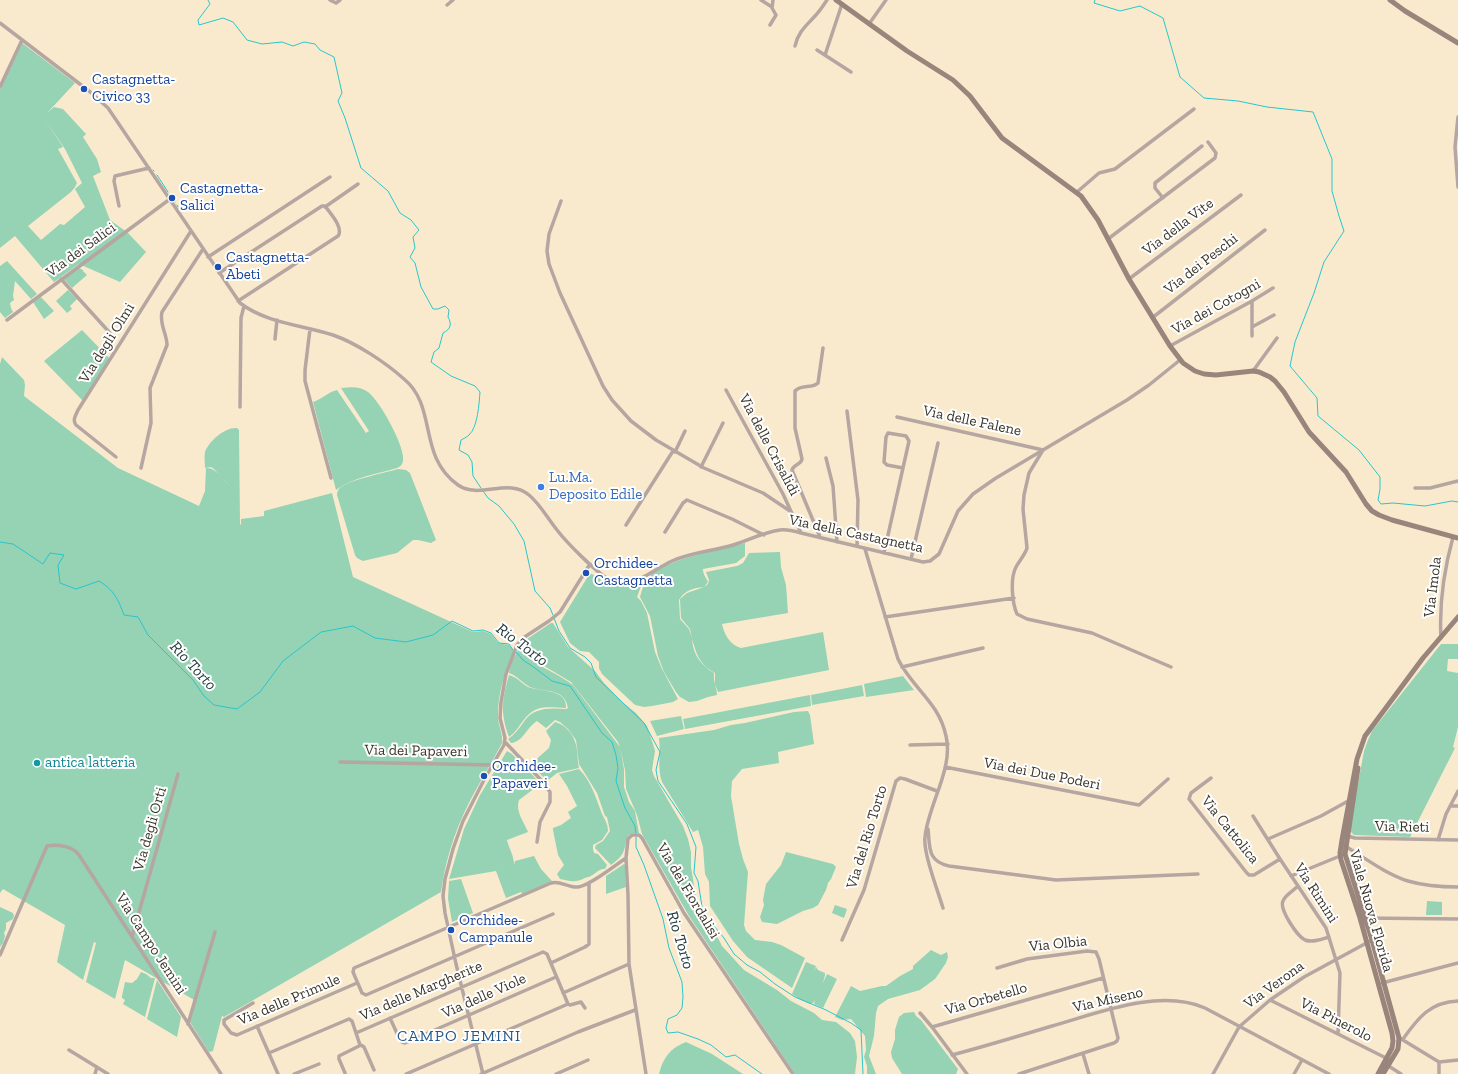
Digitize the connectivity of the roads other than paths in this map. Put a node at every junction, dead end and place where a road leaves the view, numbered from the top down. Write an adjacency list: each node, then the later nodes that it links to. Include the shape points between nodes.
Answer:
1 (330, 0): 2 (street, via 336,3)
2 (340, 0)
3 (453, 0): 11 (street)
4 (761, 0): 12 (street)
5 (773, 0): 12 (street)
6 (827, 0): 18 (street, via 800,32)
7 (836, 0): 10 (main road)
8 (886, 0): 14 (street)
9 (1390, 0): 17 (main road)
10 (842, 4): 14 (main road); 20 (street)
11 (447, 5)
12 (772, 7): 15 (street, via 776,15)
13 (0, 23): 16 (street, Via della Castagnetta)
14 (869, 24): 31 (main road, via 953,80 968,94 1002,138)
15 (770, 25)
16 (22, 40): 22 (street); 27 (street, Via della Castagnetta, via 107,106)
17 (1458, 43)
18 (795, 46)
19 (817, 50): 20 (street)
20 (825, 56): 21 (street)
21 (851, 72)
22 (0, 87)
23 (1194, 109): 31 (street, via 1115,169 1099,173)
24 (1458, 118): 30 (street, via 1455,145)
25 (1208, 142): 33 (street, via 1216,153 1215,158)
26 (1202, 146): 33 (street, via 1155,183 1155,188)
27 (149, 168): 34 (street, Via della Castagnetta); 36 (street, via 115,176)
28 (330, 177): 42 (street)
29 (358, 184): 37 (street)
30 (1458, 187)
31 (1076, 192): 40 (main road, via 1088,204)
32 (1241, 195): 44 (street, Via della Vite)
33 (1163, 198): 40 (street)
34 (170, 199): 39 (street, Via della Castagnetta); 45 (street, Via dei Salici)
35 (562, 201): 72 (street, via 551,228 547,250 549,265 560,293 612,400 642,431)
36 (119, 206)
37 (325, 207): 43 (street, via 321,206); 47 (street, via 339,228 338,236)
38 (1265, 230): 51 (street, Via dei Peschi)
39 (191, 231): 41 (street, Via della Castagnetta); 73 (street, Via degli Olmi, via 74,418 76,425)
40 (1108, 239): 44 (main road)
41 (203, 248): 42 (street, Via della Castagnetta); 76 (street, via 162,312 161,320 167,345 150,388 151,423)
42 (208, 257): 43 (street, Via della Castagnetta)
43 (219, 273): 47 (street, Via della Castagnetta)
44 (1129, 279): 51 (main road)
45 (62, 280): 52 (street, Via dei Salici); 56 (street)
46 (1273, 288): 48 (street, Via dei Cotogni)
47 (238, 301): 49 (street, Via della Castagnetta)
48 (1252, 301): 54 (street); 60 (street, Via dei Cotogni)
49 (244, 306): 53 (street, Via della Castagnetta, via 256,314); 65 (street, via 241,318)
50 (1274, 315): 54 (street)
51 (1152, 318): 60 (main road)
52 (7, 320)
53 (277, 320): 55 (street, Via della Castagnetta); 58 (street)
54 (1252, 327): 57 (street)
55 (310, 329): 78 (street, via 305,380); 93 (street, Via della Castagnetta, via 356,346 410,384 421,400 438,464 461,486 480,491 511,487 526,493 559,533)
56 (110, 333)
57 (1252, 336)
58 (275, 338)
59 (1277, 338): 63 (street)
60 (1170, 346): 62 (main road)
61 (823, 348): 87 (street, via 818,383 795,391 795,428 802,459 792,470)
62 (1180, 360): 63 (main road, via 1194,370 1206,374); 71 (street, Via della Castagnetta, via 1127,400)
63 (1252, 371): 86 (main road, via 1268,376 1278,385 1309,432 1348,474 1366,504 1375,513)
64 (726, 390): 81 (street, Via delle Crisalidi)
65 (240, 407)
66 (847, 410): 89 (street, via 858,500)
67 (897, 417): 71 (street, Via delle Falene)
68 (723, 424): 75 (street)
69 (685, 431): 72 (street)
70 (938, 443): 92 (street)
71 (1043, 450): 92 (street, Via della Castagnetta, via 968,498 958,511 942,548 934,558 926,562); 94 (street, via 1030,470 1025,487 1023,509 1027,548 1014,571)
72 (674, 452): 75 (street); 82 (street)
73 (116, 457)
74 (826, 458): 88 (street, via 833,486)
75 (701, 467): 81 (street, via 759,491)
76 (141, 468)
77 (903, 468): 77 (street, via 909,438 888,433 884,463); 91 (street)
78 (331, 478)
79 (1458, 481): 80 (street, via 1430,488)
80 (1414, 488)
81 (790, 511): 84 (street, Via delle Crisalidi)
82 (626, 525)
83 (665, 532): 85 (street, via 687,500)
84 (801, 533): 85 (street, Via della Castagnetta, via 781,530); 87 (street, Via della Castagnetta)
85 (764, 535): 93 (street, Via della Castagnetta, via 680,558 629,582 608,579)
86 (1455, 537): 98 (street, Via Imola, via 1443,578)
87 (820, 538): 88 (street, Via della Castagnetta)
88 (837, 542): 89 (street, Via della Castagnetta)
89 (857, 546): 90 (street, Via della Castagnetta)
90 (865, 549): 91 (street, Via della Castagnetta); 95 (street)
91 (884, 553): 92 (street, Via della Castagnetta)
92 (911, 559)
93 (590, 564): 102 (street, via 559,613 522,638 513,654 504,678 500,708)
94 (1014, 598): 95 (street); 101 (street, via 1017,612 1022,617 1092,632)
95 (885, 616): 100 (street)
96 (1458, 617): 98 (main road, Viale Nuova Florida)
97 (1458, 621): 98 (main road, Viale Nuova Florida)
98 (1441, 639): 113 (main road, Viale Nuova Florida, via 1366,734 1358,755)
99 (983, 648): 100 (street)
100 (902, 667): 103 (street, via 938,713 944,725)
101 (1171, 667)
102 (505, 742): 106 (street); 122 (street, via 550,792 550,802 540,822)
103 (948, 744): 104 (street); 107 (street)
104 (910, 745)
105 (340, 762): 106 (street, Via dei Papaveri)
106 (493, 765): 136 (street, via 463,821 448,865 443,896)
107 (945, 767): 110 (street, Via dei Due Poderi, via 1134,805 1138,805); 111 (street)
108 (178, 774): 138 (street, Via degli Orti)
109 (1211, 778): 126 (street, Via Cattolica, via 1191,793 1189,799 1246,872 1254,875)
110 (1168, 779)
111 (937, 791): 117 (street); 140 (street, Via del Rio Torto, via 906,779 900,778 896,781 861,896)
112 (1458, 791): 114 (street)
113 (1351, 799): 118 (main road, Viale Nuova Florida); 119 (street, via 1321,816); 124 (main road, Viale Nuova Florida)
114 (1450, 806): 115 (street); 120 (street)
115 (1458, 806)
116 (1253, 816): 119 (street, Via Rimini)
117 (927, 826): 127 (street, via 932,857 948,866 1052,880); 132 (street, via 925,847)
118 (1347, 836): 120 (street, Via Rieti); 123 (main road, Viale Nuova Florida)
119 (1268, 839): 126 (street, Via Rimini)
120 (1438, 840): 121 (street, Via Rieti)
121 (1458, 840)
122 (536, 842)
123 (1345, 846): 131 (street, via 1405,880 1429,886); 134 (main road, Viale Nuova Florida, via 1345,857)
124 (1340, 856): 128 (street); 134 (main road, Viale Nuova Florida)
125 (626, 858): 129 (street); 147 (street, Via dei Fiordalisi); 198 (street, Via dei Fiordalisi, via 628,839 632,835 639,835 684,913)
126 (1280, 860): 128 (street, Via Rimini)
127 (1198, 874)
128 (1291, 876): 130 (street, Via Rimini)
129 (589, 883): 136 (street, via 575,887 551,883); 145 (street, via 589,944)
130 (1298, 886): 139 (street, Via Rimini, via 1324,924); 139 (street, via 1283,900 1284,912 1305,940 1315,941)
131 (1458, 888)
132 (943, 908)
133 (553, 914): 143 (street)
134 (1363, 918): 135 (street); 141 (main road, Viale Nuova Florida)
135 (1458, 918)
136 (448, 928): 143 (street); 152 (street, via 354,968)
137 (215, 932): 165 (street)
138 (132, 937): 142 (street, Via Campo Jemini, via 77,852 64,846 48,845); 165 (street, Via Campo Jemini)
139 (1329, 937): 144 (street, Via Rimini)
140 (842, 940)
141 (1370, 942): 144 (street, Via Verona); 151 (main road, Viale Nuova Florida)
142 (0, 955)
143 (454, 957): 152 (street, via 366,995); 153 (street)
144 (1336, 959): 155 (street, Via Verona); 171 (street, Via Rimini, via 1340,977)
145 (551, 963): 149 (street); 153 (street, Via delle Margherite, via 546,952 540,953)
146 (1458, 963): 151 (street)
147 (628, 964): 154 (street); 161 (street, Via dei Fiordalisi)
148 (996, 968): 150 (street, Via Olbia, via 1027,959 1092,951 1099,957)
149 (556, 977): 154 (street); 163 (street, Via delle Viole)
150 (1103, 978): 160 (street, Via Olbia); 167 (street, Via Orbetello)
151 (1382, 983): 170 (main road, Viale Nuova Florida); 172 (main road, Viale Nuova Florida)
152 (358, 984): 166 (street, Via delle Primule)
153 (462, 986): 163 (street); 164 (street, Via delle Margherite)
154 (563, 993): 158 (street)
155 (1270, 1000): 168 (street, Via Verona); 171 (street, Via Pinerolo)
156 (1458, 1001): 172 (street, via 1444,1003 1428,1011)
157 (253, 1003): 166 (street, Via delle Primule, via 223,1022 235,1035)
158 (568, 1004): 159 (street, via 581,1002); 173 (street)
159 (585, 1008)
160 (1111, 1009): 168 (street, Via Miseno, via 1146,1002 1183,1002 1204,1008); 177 (street, Via Olbia, via 1117,1041); 178 (street, Via Miseno)
161 (635, 1010): 195 (street); 197 (street, Via dei Fiordalisi)
162 (920, 1013): 167 (street)
163 (469, 1016): 164 (street, Via delle Viole, via 405,1043 400,1040); 173 (street)
164 (390, 1018): 169 (street, Via delle Margherite)
165 (188, 1024): 191 (street, Via Campo Jemini)
166 (257, 1026): 176 (street)
167 (932, 1027): 178 (street, Via Orbetello)
168 (1239, 1027): 180 (street, Via Miseno); 203 (street, Via Verona)
169 (356, 1033): 174 (street); 176 (street, Via delle Margherite, via 349,1019)
170 (1392, 1033): 172 (street); 182 (main road, Viale Nuova Florida, via 1393,1047)
171 (1338, 1034): 182 (street, Via Pinerolo)
172 (1400, 1038): 182 (main road, Viale Nuova Florida, via 1398,1047); 183 (street)
173 (476, 1044): 194 (street); 195 (street)
174 (360, 1045): 187 (street, via 364,1047); 188 (street, via 339,1056)
175 (69, 1050): 185 (street)
176 (269, 1053): 192 (street)
177 (1083, 1054): 186 (street, Via Olbia); 202 (street)
178 (952, 1055): 199 (street, Via Orbetello)
179 (588, 1060): 196 (street)
180 (1302, 1060): 204 (street); 205 (street, Via Miseno)
181 (1458, 1060): 183 (street)
182 (1388, 1062): 206 (main road, Viale Nuova Florida); 207 (main road, Viale Nuova Florida); 208 (street, Via Pinerolo)
183 (1439, 1062): 209 (street)
184 (319, 1064): 193 (street)
185 (97, 1067): 189 (street); 190 (street)
186 (1033, 1069): 200 (street, Via Olbia); 201 (street)
187 (374, 1070)
188 (345, 1073)
189 (95, 1074)
190 (108, 1074)
191 (221, 1074)
192 (278, 1074)
193 (294, 1074)
194 (406, 1074)
195 (483, 1074)
196 (556, 1074)
197 (646, 1074)
198 (792, 1074)
199 (967, 1074)
200 (1019, 1074)
201 (1035, 1074)
202 (1088, 1074)
203 (1213, 1074)
204 (1294, 1074)
205 (1329, 1074)
206 (1378, 1074)
207 (1383, 1074)
208 (1401, 1074)
209 (1439, 1074)

